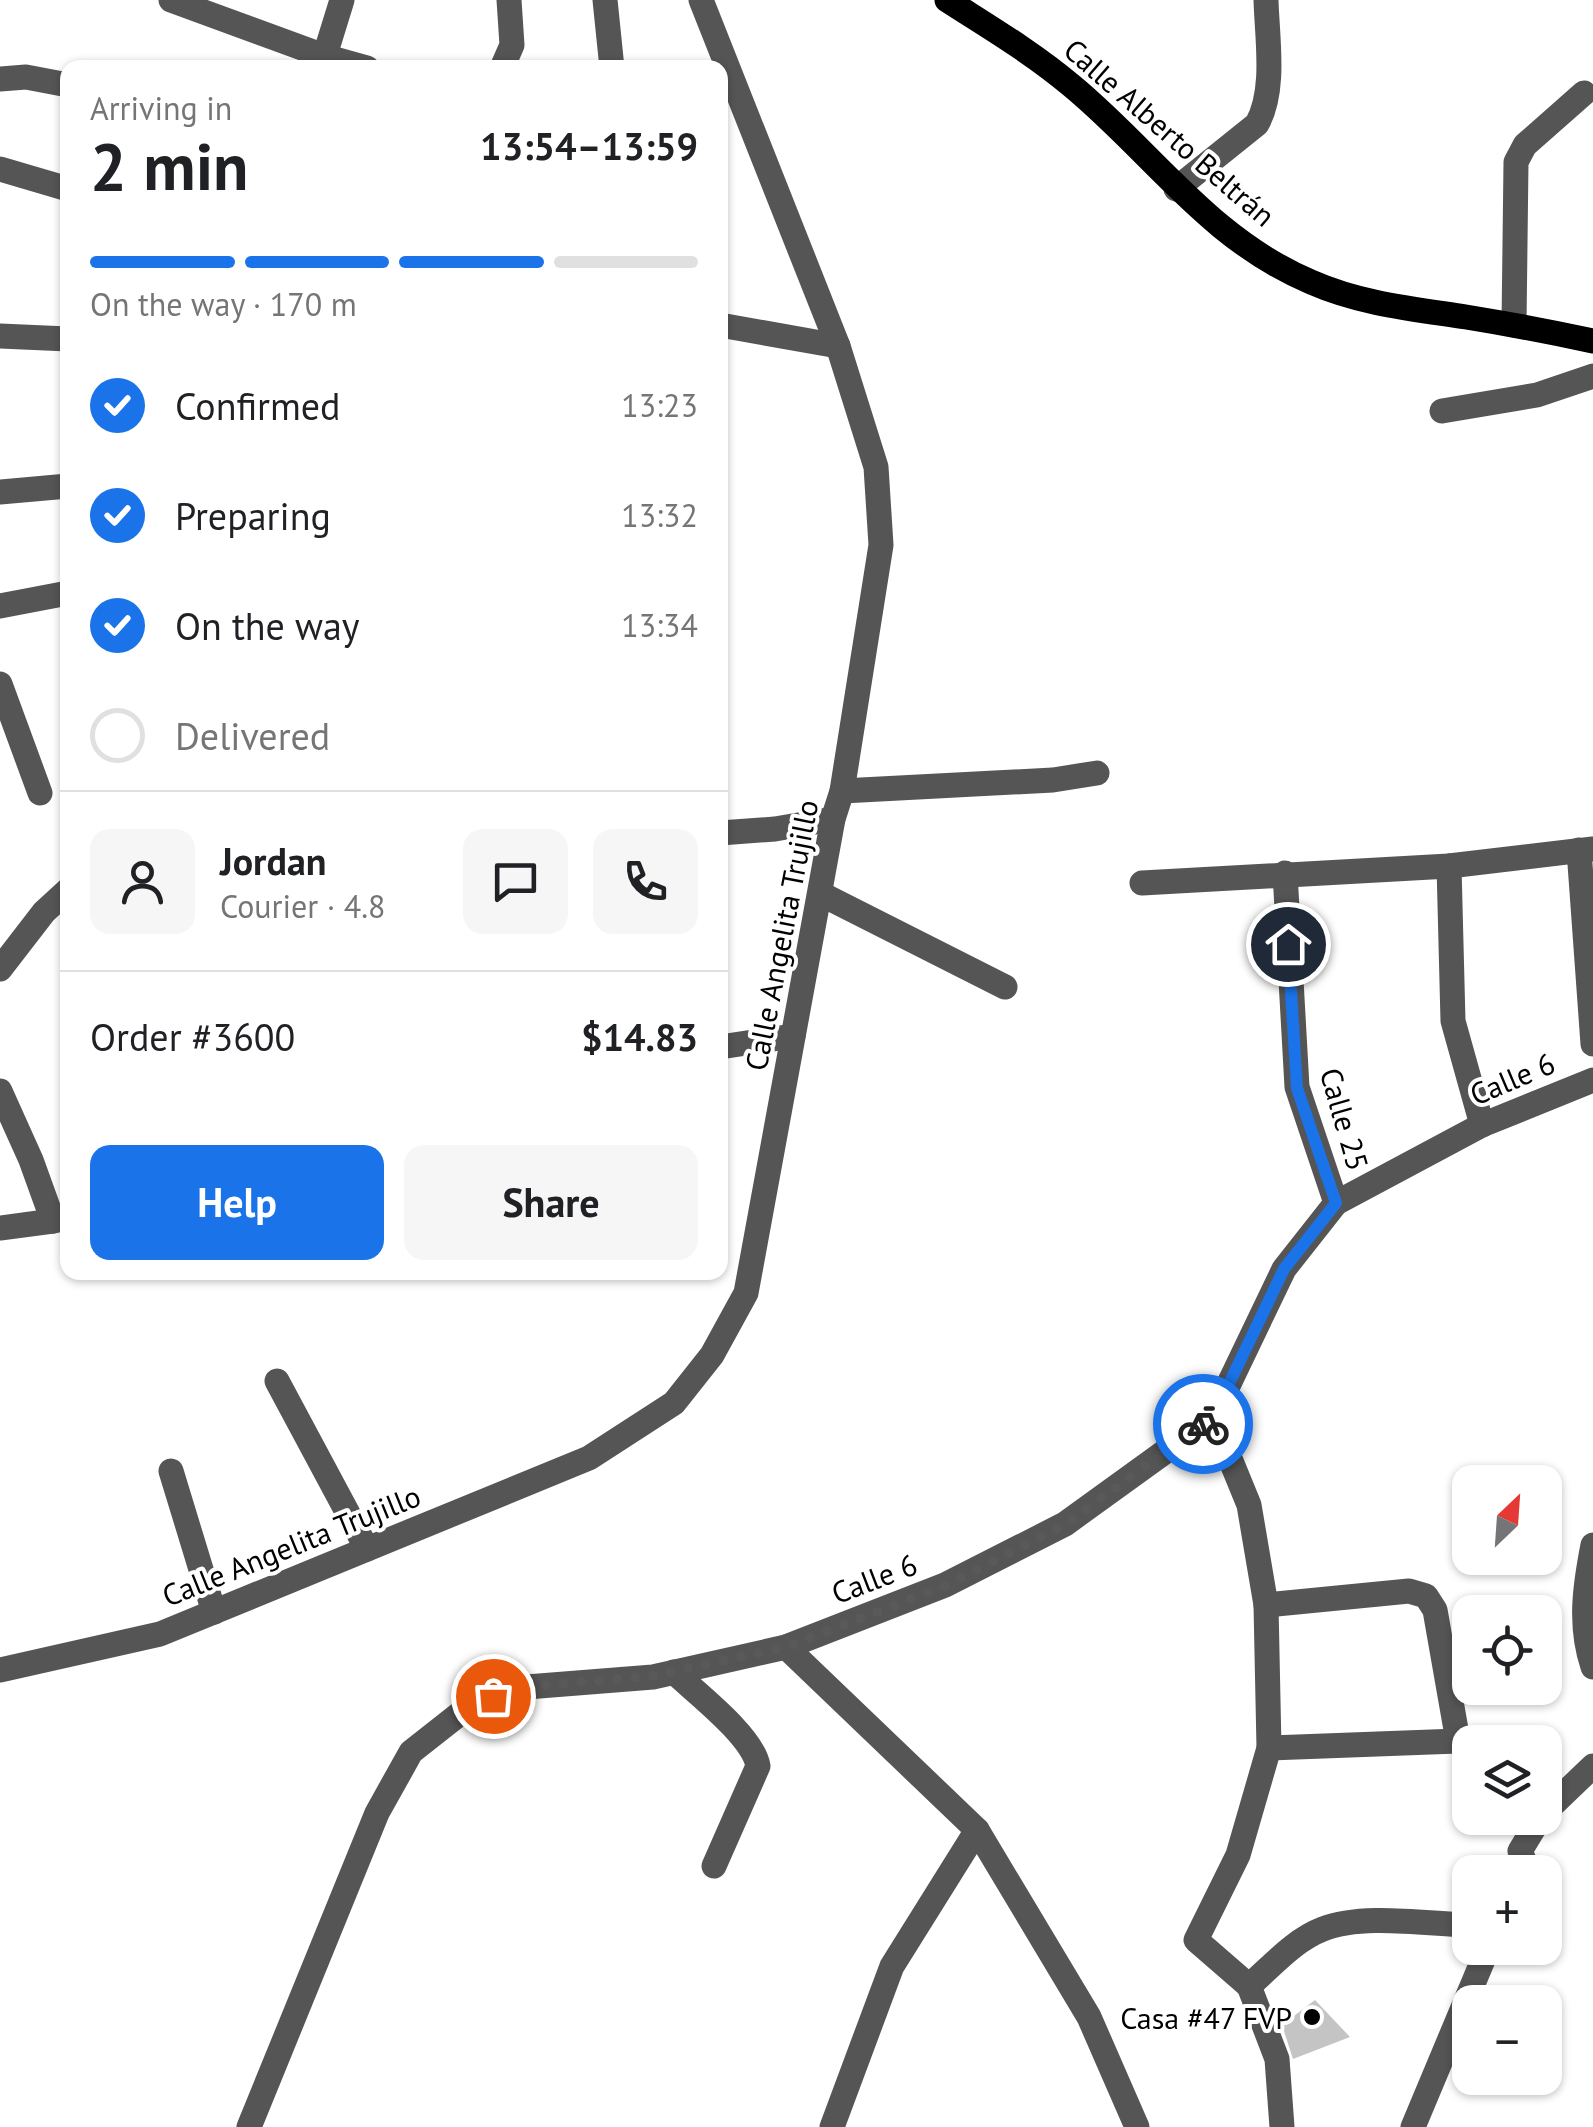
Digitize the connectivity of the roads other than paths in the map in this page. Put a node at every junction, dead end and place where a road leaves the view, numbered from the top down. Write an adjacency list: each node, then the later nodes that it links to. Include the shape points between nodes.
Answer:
1 (172, 0): 8 (street)
2 (342, 0): 9 (street)
3 (509, 0): 10 (street, via 512,46)
4 (605, 0): 11 (street)
5 (701, 0): 12 (street, Calle Angelita Trujillo)
6 (947, 0): 19 (main road, Calle Alberto Beltrán, via 1075,88)
7 (1266, 0): 19 (street, via 1264,112)
8 (318, 60)
9 (324, 60)
10 (506, 60)
11 (611, 60)
12 (725, 60)
13 (728, 68): 25 (street, Calle Angelita Trujillo)
14 (0, 79): 15 (street)
15 (60, 84)
16 (1584, 93): 20 (street, via 1525,145 1516,162)
17 (0, 169): 18 (street)
18 (60, 187)
19 (1176, 190): 20 (main road, Calle Alberto Beltrán, via 1260,255 1308,282 1362,302)
20 (1514, 325): 24 (main road, Calle Alberto Beltrán)
21 (728, 326): 25 (street)
22 (0, 336): 23 (street)
23 (60, 339)
24 (1593, 340)
25 (838, 346): 34 (street, Calle Angelita Trujillo, via 876,467 881,545)
26 (1593, 376): 27 (street, via 1536,396)
27 (1442, 410)
28 (60, 487): 29 (street)
29 (0, 492)
30 (60, 595): 31 (street)
31 (0, 606)
32 (0, 684): 35 (street)
33 (1097, 773): 34 (street)
34 (842, 791): 36 (street, Calle Angelita Trujillo)
35 (40, 794)
36 (833, 819): 37 (street); 42 (street, Calle Angelita Trujillo)
37 (728, 833)
38 (1586, 849): 39 (street); 47 (street)
39 (1449, 866): 40 (street); 51 (street, via 1454,1022)
40 (1284, 873): 41 (street); 52 (street, Calle 25, via 1297,1088)
41 (1142, 882)
42 (821, 894): 45 (street); 46 (street, Calle Angelita Trujillo)
43 (60, 897): 44 (street)
44 (0, 969)
45 (1005, 987)
46 (792, 1036): 48 (street); 59 (street, Calle Angelita Trujillo, via 746,1293 674,1403 588,1458)
47 (1593, 1044)
48 (728, 1047)
49 (1593, 1080): 51 (street, Calle 6)
50 (0, 1091): 53 (street)
51 (1482, 1125): 52 (street, Calle 6)
52 (1336, 1203): 56 (street, Calle 6, via 1284,1269)
53 (60, 1220): 54 (street)
54 (0, 1228)
55 (276, 1381): 59 (street)
56 (1213, 1417): 60 (street, via 1249,1505); 62 (street, Calle 6, via 1066,1524 945,1586)
57 (171, 1470): 61 (street)
58 (1593, 1545): 63 (street, via 1583,1593)
59 (367, 1549): 61 (street, Calle Angelita Trujillo)
60 (1266, 1605): 66 (street, via 1409,1591 1426,1596); 67 (street)
61 (214, 1612): 64 (street, Calle Angelita Trujillo, via 160,1634)
62 (786, 1647): 65 (street, Calle 6); 71 (street)
63 (1593, 1667)
64 (0, 1670)
65 (674, 1672): 72 (street, via 756,1756 758,1766); 76 (street, Calle 6, via 514,1688 472,1704 412,1752 376,1812)
66 (1459, 1725)
67 (1269, 1748): 68 (street); 75 (street, via 1238,1854 1196,1940)
68 (1452, 1748)
69 (1593, 1766): 70 (street)
70 (1562, 1795)
71 (976, 1830): 77 (street, via 892,1966); 78 (street, via 1089,2017)
72 (714, 1866)
73 (1452, 1924): 75 (street, via 1353,1921 1323,1929)
74 (1481, 1965): 80 (street)
75 (1249, 1986): 79 (street, via 1277,2059)
76 (249, 2127)
77 (832, 2127)
78 (1137, 2127)
79 (1282, 2127)
80 (1413, 2127)

